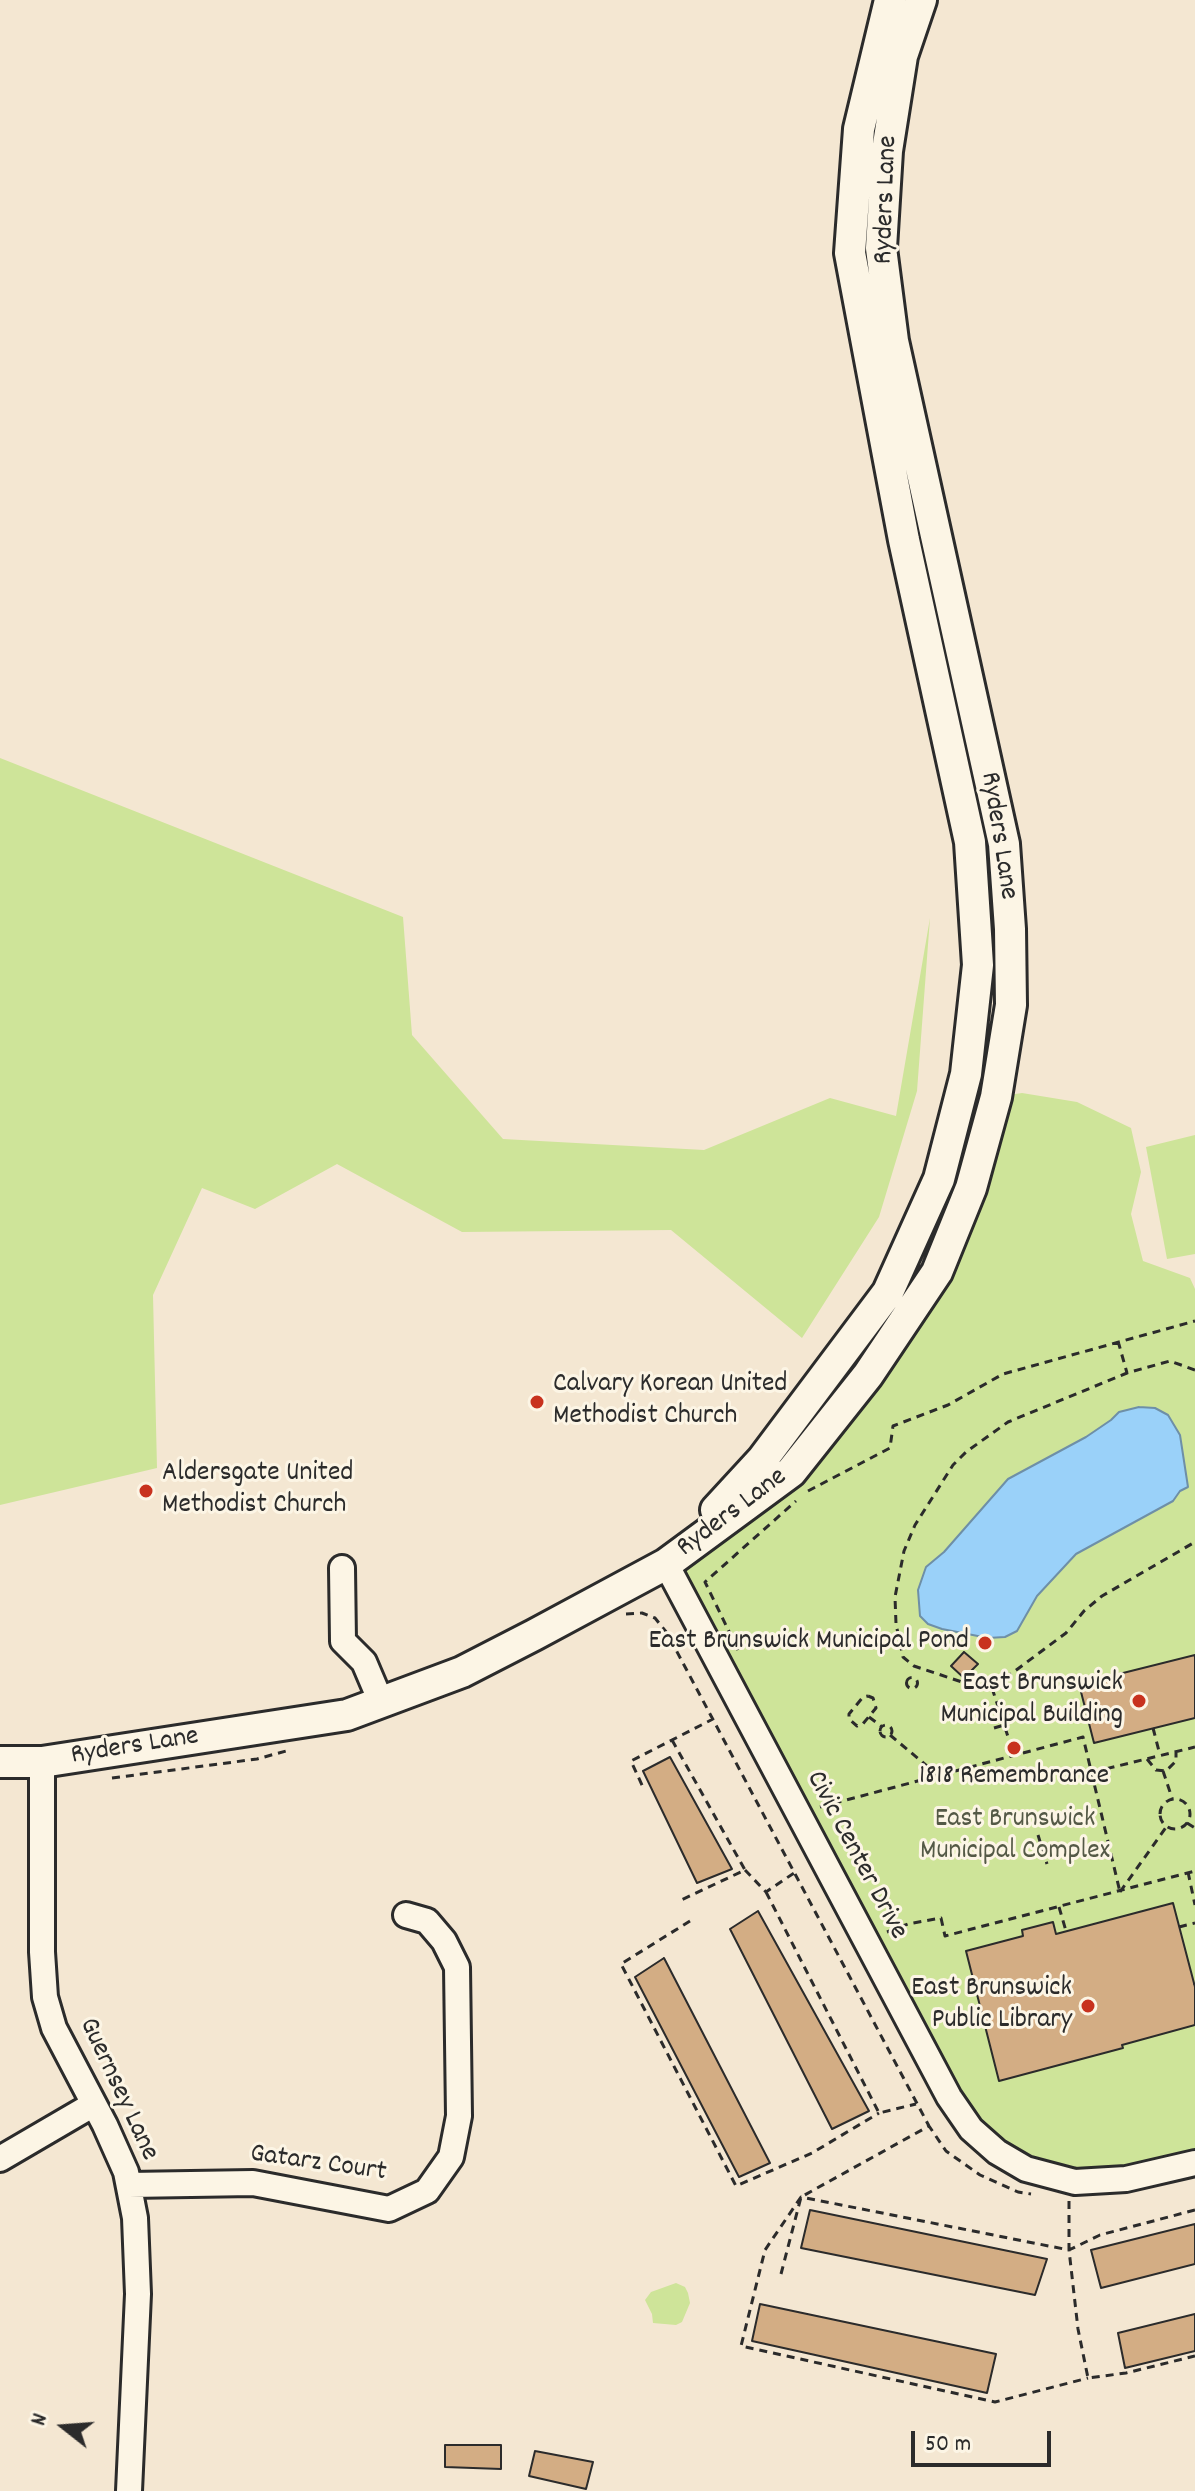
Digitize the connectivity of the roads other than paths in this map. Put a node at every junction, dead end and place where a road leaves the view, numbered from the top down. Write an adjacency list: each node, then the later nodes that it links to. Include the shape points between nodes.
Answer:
1 (890, 0): 3 (main road, Ryders Lane, via 859,129 850,253 904,540 970,842 978,965 966,1074 939,1179 888,1292 762,1460)
2 (921, 0): 3 (main road, Ryders Lane, via 902,56 887,151 881,248 893,341 1004,844 1011,1005 996,1097 971,1188 937,1272 868,1375 791,1472)
3 (666, 1564): 5 (main road, Ryders Lane, via 462,1672); 11 (street, Civic Center Drive, via 971,2129 997,2152 1042,2175 1092,2183)
4 (342, 1568): 5 (street, via 343,1641 364,1662)
5 (381, 1702): 7 (main road, Ryders Lane, via 347,1715)
6 (0, 1762): 7 (main road, Ryders Lane)
7 (42, 1762): 9 (street, Guernsey Lane, via 45,1997 54,2028)
8 (406, 1915): 12 (street, Gatarz Court, via 427,1921 457,1967 459,2116 451,2157 427,2191 389,2209 253,2183)
9 (94, 2104): 10 (street); 12 (street, Guernsey Lane)
10 (0, 2159)
11 (1195, 2163)
12 (129, 2185): 13 (street, Guernsey Lane, via 138,2294)
13 (129, 2491)

